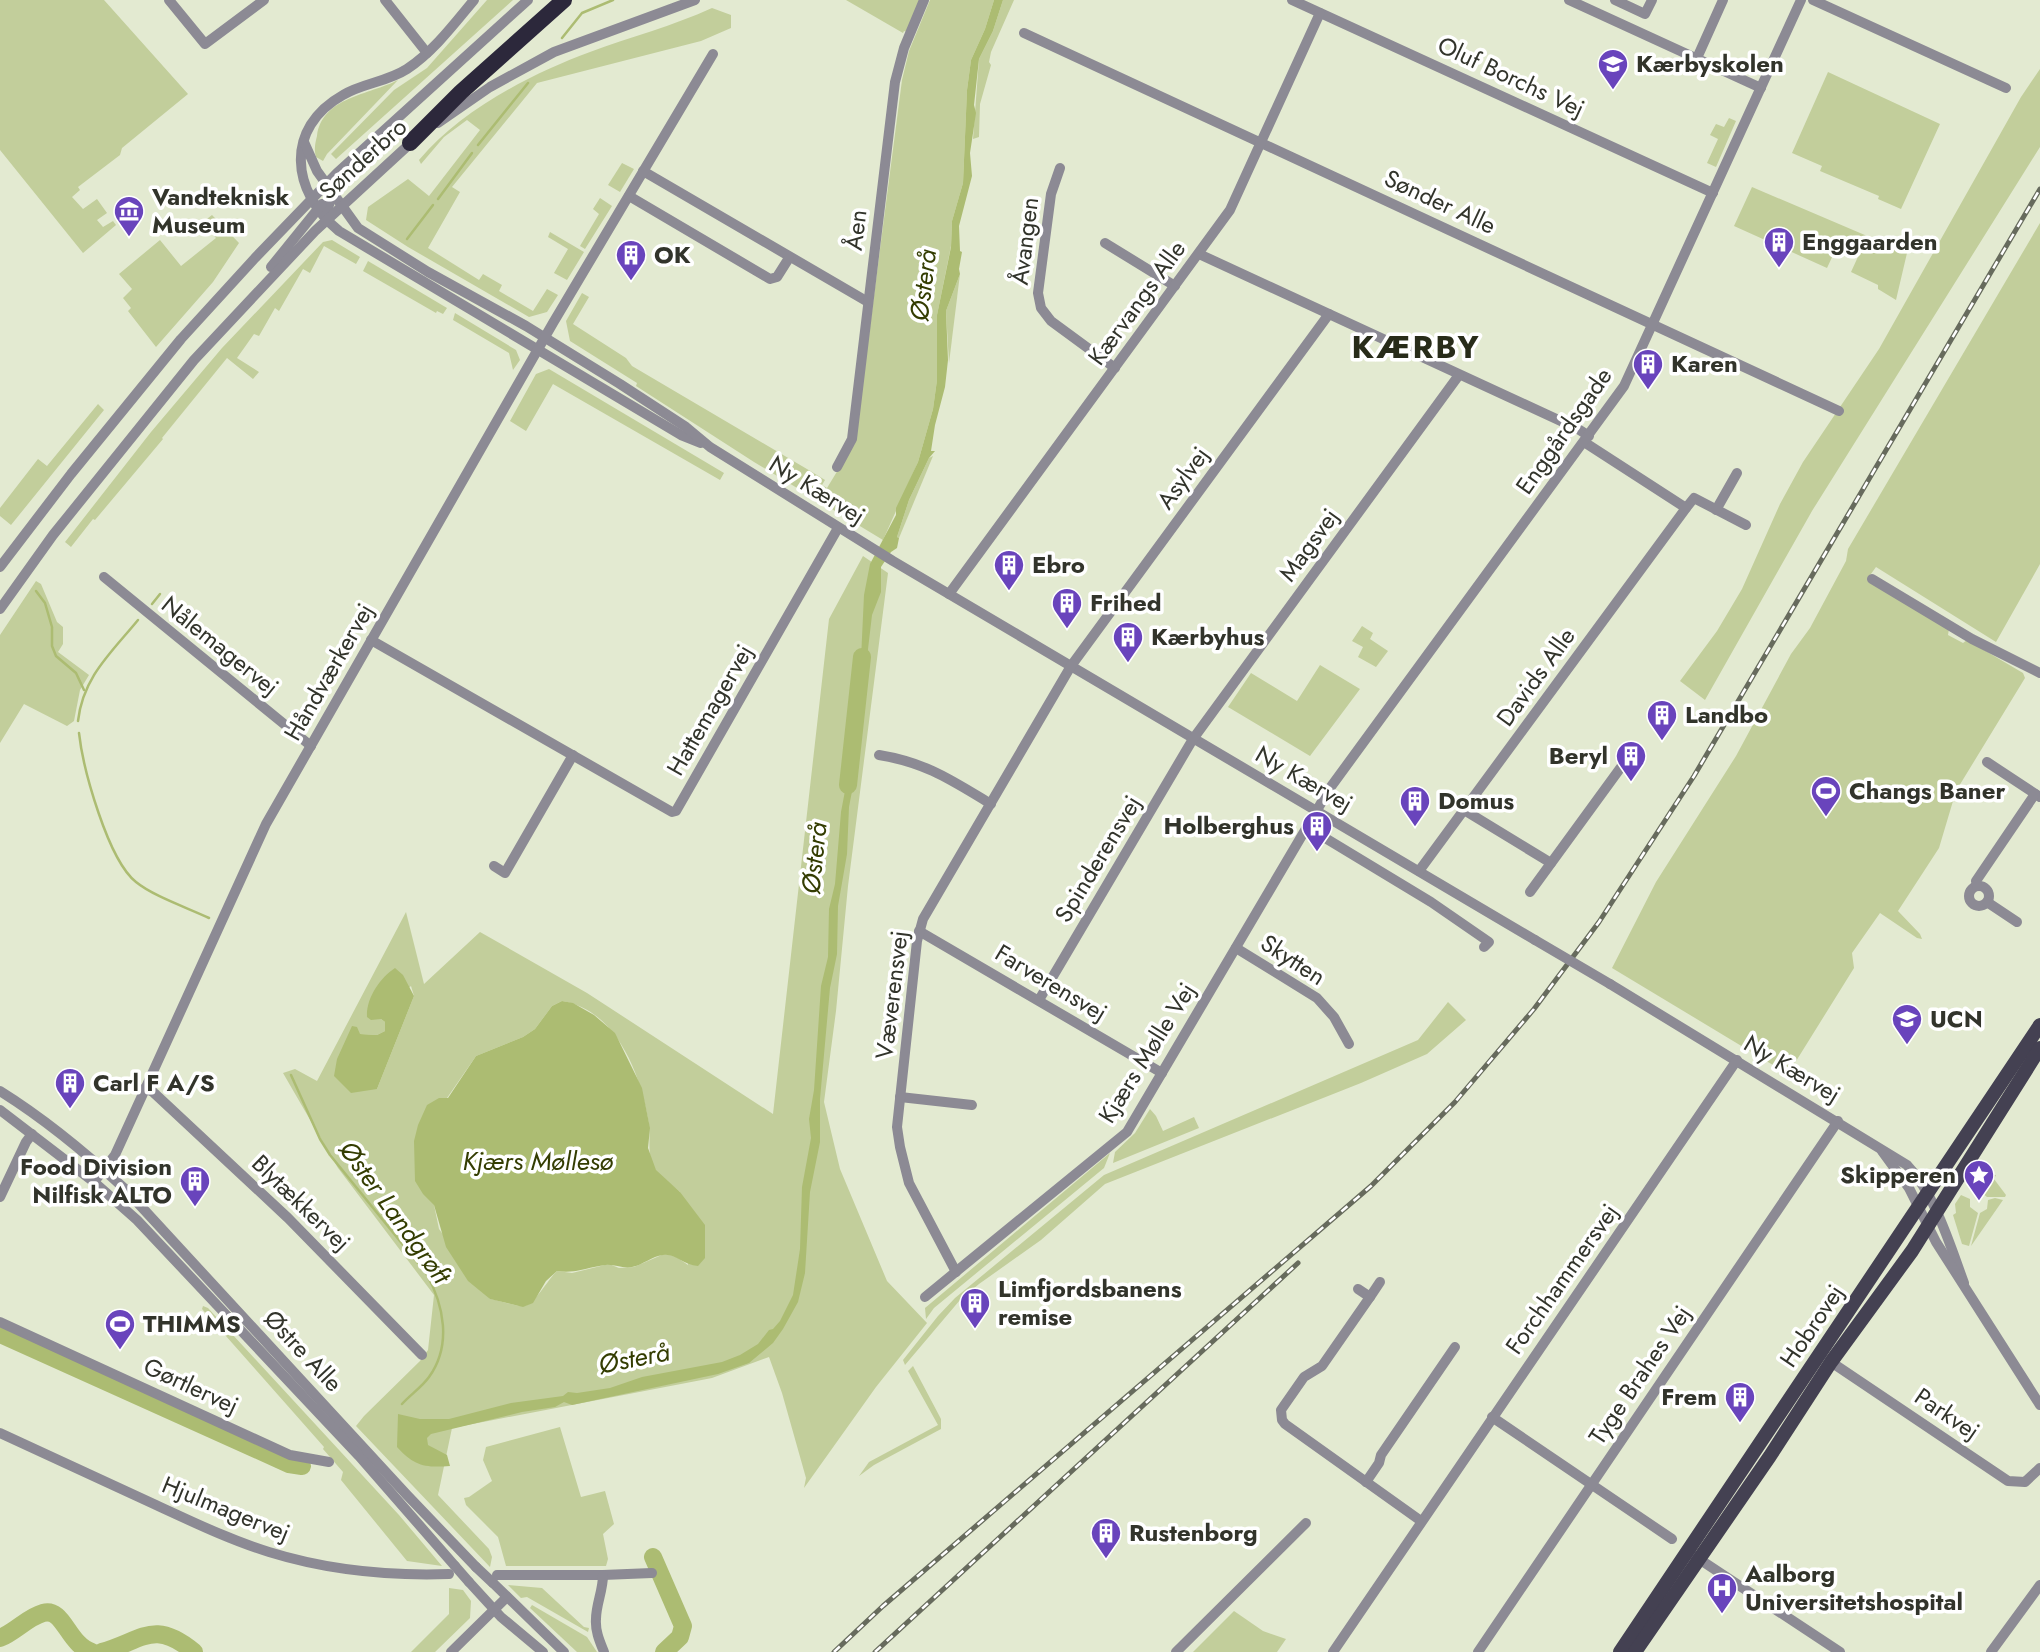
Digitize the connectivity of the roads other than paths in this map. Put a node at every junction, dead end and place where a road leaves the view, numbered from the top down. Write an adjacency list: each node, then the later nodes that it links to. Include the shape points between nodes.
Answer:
1 (169, 0): 2 (street, via 205,44)
2 (264, 0)
3 (385, 0): 20 (street)
4 (474, 0): 20 (street)
5 (528, 0): 23 (street, Sønderbro)
6 (564, 0): 27 (highway)
7 (695, 0): 27 (street, Sønderbro, via 554,52 490,87)
8 (924, 0): 43 (street, Åen, via 895,82)
9 (1292, 0): 16 (street, Oluf Borchs Vej)
10 (1569, 0): 18 (street)
11 (1615, 0): 17 (street)
12 (1651, 0): 17 (street)
13 (1723, 0): 22 (street)
14 (1801, 0): 24 (street, Enggårdsgade)
15 (1813, 0): 25 (street)
16 (1320, 13): 28 (street, Kærvangs Alle); 32 (street, Oluf Borchs Vej)
17 (1645, 14): 18 (street)
18 (1637, 31): 22 (street)
19 (1024, 33): 28 (street, Sønder Alle)
20 (427, 53): 26 (street, via 400,73 333,101 314,120)
21 (713, 54): 30 (street, Håndværkervej)
22 (1697, 58): 24 (street)
23 (438, 81): 31 (street, Sønderbro); 33 (street)
24 (1761, 88): 32 (street, Enggårdsgade)
25 (2006, 88)
26 (304, 142): 31 (street, Ny Kærvej); 35 (street, via 301,174)
27 (410, 143): 36 (street, Sønderbro)
28 (1261, 143): 40 (street, Kærvangs Alle, via 1230,210); 45 (street, Sønder Alle)
29 (1060, 168): 49 (street, Åvangen, via 1051,194 1038,293 1041,308 1051,321)
30 (643, 171): 34 (street, Håndværkervej); 41 (street)
31 (326, 184): 33 (street, Ny Kærvej); 35 (street, Sønderbro); 37 (street)
32 (1713, 193): 45 (street, Enggårdsgade)
33 (333, 195): 36 (street, Ny Kærvej); 38 (street)
34 (629, 196): 41 (street, via 770,279 777,277); 47 (street, Håndværkervej)
35 (311, 200): 37 (street, Ny Kærvej); 60 (street, Sønderbro, via 181,339)
36 (341, 206): 38 (street, Sønderbro); 47 (street, Ny Kærvej, via 358,228)
37 (319, 210): 38 (street, Ny Kærvej); 46 (street)
38 (327, 219): 46 (street, Sønderbro); 48 (street, Ny Kærvej, via 339,231)
39 (1105, 243): 42 (street)
40 (1199, 254): 42 (street, Kærvangs Alle); 44 (street)
41 (789, 258): 43 (street)
42 (1175, 286): 49 (street, Kærvangs Alle)
43 (868, 302): 54 (street, Åen, via 852,439)
44 (1329, 314): 50 (street); 66 (street, Asylvej)
45 (1653, 323): 51 (street, Sønder Alle); 52 (street, Enggårdsgade, via 1624,386)
46 (226, 325): 64 (street, Sønderbro, via 104,469)
47 (545, 338): 48 (street, Håndværkervej); 53 (street, Ny Kærvej)
48 (538, 350): 53 (street, Ny Kærvej, via 681,435); 65 (street, Håndværkervej)
49 (1115, 368): 63 (street, Kærvangs Alle)
50 (1459, 374): 52 (street, via 1578,429); 68 (street, Magsvej)
51 (1839, 411)
52 (1586, 439): 56 (street); 77 (street, Enggårdsgade)
53 (710, 447): 59 (street, Ny Kærvej)
54 (837, 467)
55 (1737, 474): 57 (street)
56 (1686, 508): 57 (street, via 1694,498); 76 (street, Davids Alle)
57 (1716, 510): 58 (street)
58 (1746, 525)
59 (838, 528): 63 (street, Ny Kærvej); 71 (street, Hattemagervej, via 676,811)
60 (0, 568)
61 (104, 577): 69 (street, Nålemagervej)
62 (1872, 579): 67 (street, via 1972,639)
63 (949, 594): 66 (street, Ny Kærvej)
64 (0, 609)
65 (371, 640): 69 (street, Håndværkervej); 71 (street, Hattemagervej)
66 (1071, 666): 68 (street, Ny Kærvej); 75 (street, Væverensvej)
67 (2040, 673)
68 (1194, 739): 77 (street, Ny Kærvej); 87 (street, Spinderensvej)
69 (311, 746): 93 (street, Håndværkervej, via 260,836)
70 (1635, 748): 79 (street)
71 (573, 755): 80 (street, via 505,873)
72 (879, 755): 75 (street, via 921,764)
73 (1987, 762): 74 (street)
74 (2037, 796): 83 (street, via 1976,881 1988,890 1987,902)
75 (991, 804): 84 (street, Væverensvej)
76 (1464, 810): 79 (street); 81 (street, Davids Alle)
77 (1317, 811): 78 (street, Kjærs Mølle Vej); 81 (street, Ny Kærvej)
78 (1307, 827): 85 (street, Ny Kærvej, via 1431,902 1489,942); 86 (street, Kjærs Mølle Vej)
79 (1551, 863): 82 (street)
80 (494, 866)
81 (1419, 871): 91 (street, Ny Kærvej, bridge)
82 (1530, 892)
83 (2017, 922)
84 (919, 931): 87 (street, Farverensvej); 95 (street, Væverensvej)
85 (1484, 947)
86 (1236, 948): 89 (street, Skytten, via 1317,998); 92 (street, Kjærs Mølle Vej)
87 (1039, 1000): 92 (street, Farverensvej)
88 (2040, 1025): 103 (main road, Hobrovej)
89 (1349, 1044)
90 (2040, 1048): 104 (main road, Hobrovej)
91 (1737, 1060): 98 (street, Ny Kærvej); 115 (street, Forchhammersvej)
92 (1162, 1073): 105 (street, Kjærs Mølle Vej, via 1121,1138)
93 (145, 1088): 100 (street, Håndværkervej); 112 (street, Blytækkervej, via 288,1218)
94 (0, 1091): 100 (street, Østre Alle)
95 (900, 1097): 96 (street); 105 (street, Væverensvej, via 897,1127 909,1182)
96 (972, 1105)
97 (0, 1110): 99 (street, Østre Alle)
98 (1838, 1121): 103 (street, Ny Kærvej, via 1907,1165 1917,1176); 120 (street, Tyge Brahes Vej)
99 (32, 1134): 101 (street, Østre Alle); 102 (street)
100 (104, 1170): 101 (street, Håndværkervej); 128 (street, Østre Alle, bridge, via 407,1495 476,1567)
101 (94, 1182): 125 (street, Østre Alle, via 173,1257 368,1466)
102 (0, 1197)
103 (1923, 1200): 104 (street, Ny Kærvej); 124 (main road, Hobrovej)
104 (1931, 1219): 113 (main road, Hobrovej); 114 (street, Ny Kærvej, via 1985,1322)
105 (956, 1272): 108 (street, Kjærs Mølle Vej)
106 (1380, 1282): 109 (street)
107 (1358, 1289): 109 (street)
108 (925, 1297)
109 (1370, 1297): 119 (street, via 1322,1366 1304,1377 1280,1415 1285,1424)
110 (0, 1322): 117 (street, Gørtlervej, via 290,1455)
111 (1455, 1346): 119 (street)
112 (422, 1355)
113 (1831, 1362): 118 (street, Parkvej, via 2008,1481 2025,1482); 124 (main road, Hobrovej)
114 (2040, 1405)
115 (1492, 1417): 120 (street); 121 (street, Forchhammersvej)
116 (0, 1433): 125 (street, Hjulmagervej, via 267,1552 359,1571 418,1575)
117 (329, 1462)
118 (2040, 1468)
119 (1366, 1482): 121 (street)
120 (1591, 1485): 123 (street); 138 (street, Tyge Brahes Vej)
121 (1421, 1521): 137 (street, Forchhammersvej)
122 (1306, 1524): 136 (street)
123 (1672, 1539)
124 (1693, 1555): 139 (main road, Hobrovej); 140 (main road, Hobrovej); 141 (street)
125 (452, 1570): 131 (street, Østre Alle, bridge)
126 (652, 1573): 127 (street)
127 (603, 1575): 128 (street); 135 (street, via 596,1619)
128 (495, 1579): 130 (street, Østre Alle)
129 (2040, 1585): 142 (street)
130 (507, 1597): 131 (street); 134 (street, Østre Alle)
131 (493, 1610): 132 (street); 133 (street, Østre Alle)
132 (451, 1652)
133 (543, 1652)
134 (564, 1652)
135 (604, 1652)
136 (1176, 1652)
137 (1333, 1652)
138 (1478, 1652)
139 (1619, 1652)
140 (1635, 1652)
141 (1840, 1652)
142 (1991, 1652)

